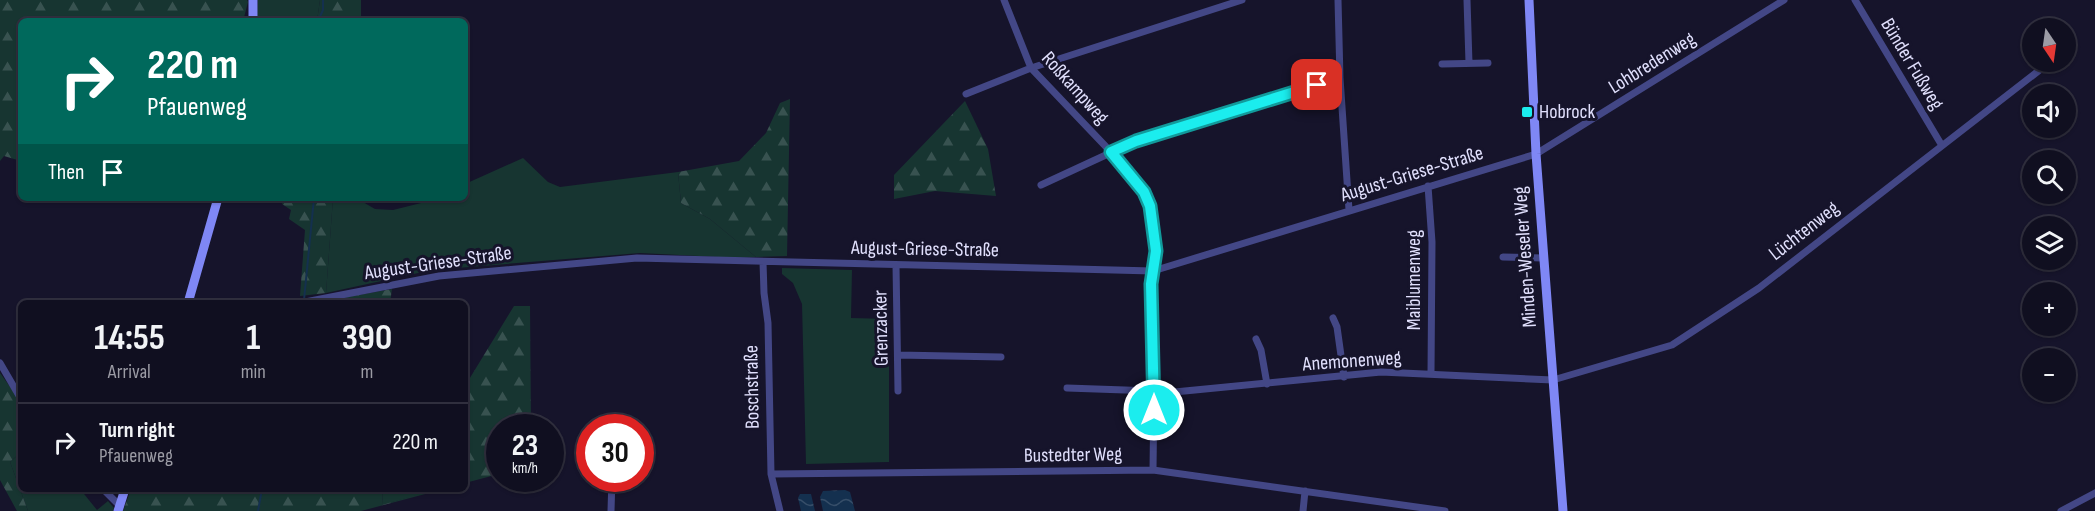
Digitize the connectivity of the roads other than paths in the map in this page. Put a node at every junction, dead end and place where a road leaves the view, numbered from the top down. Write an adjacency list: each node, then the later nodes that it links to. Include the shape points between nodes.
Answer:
1 (253, 0): 9 (street)
2 (1004, 0): 13 (street, Roßkampweg)
3 (1242, 0): 13 (street)
4 (1338, 0): 15 (street)
5 (1467, 0): 10 (street)
6 (1529, 0): 19 (street, Minden-Weseler Weg)
7 (1785, 0): 19 (street, Lohbredenweg)
8 (1855, 0): 17 (street, Bünder Fußweg)
9 (254, 18)
10 (1469, 63): 11 (street); 12 (street)
11 (1488, 63)
12 (1442, 64)
13 (1031, 68): 16 (street); 18 (street, Roßkampweg)
14 (2037, 72): 17 (street, Lüchtenweg)
15 (1340, 78): 18 (street); 23 (street)
16 (966, 93)
17 (1941, 144): 38 (street, Lüchtenweg, via 1759,288 1672,345)
18 (1111, 152): 20 (street); 28 (street, Roßkampweg, via 1144,192 1150,206 1156,251)
19 (1536, 154): 21 (street, August-Griese-Straße); 25 (street, Minden-Weseler Weg)
20 (1041, 185)
21 (1428, 186): 23 (street, August-Griese-Straße); 36 (street, Maiblumenweg, via 1432,242)
22 (218, 201): 29 (street)
23 (1349, 210): 28 (street, August-Griese-Straße)
24 (1503, 257): 25 (street)
25 (1543, 258): 38 (street, Minden-Weseler Weg)
26 (763, 262): 27 (street, August-Griese-Straße); 30 (street, August-Griese-Straße, via 637,258 516,268 439,276); 45 (street, Boschstraße)
27 (896, 265): 28 (street, August-Griese-Straße); 33 (street, Grenzacker)
28 (1153, 271): 42 (street, Roßkampweg)
29 (189, 300)
30 (315, 300)
31 (1333, 318): 37 (street)
32 (1256, 339): 39 (street)
33 (898, 355): 34 (street); 41 (street, Grenzacker)
34 (1001, 357)
35 (0, 363): 43 (street)
36 (1431, 374): 37 (street, Anemonenweg, via 1381,372); 38 (street, Anemonenweg)
37 (1344, 377): 39 (street, Anemonenweg)
38 (1552, 380): 56 (street, Minden-Weseler Weg)
39 (1267, 384): 42 (street, Anemonenweg)
40 (1067, 388): 42 (street, Anemonenweg)
41 (898, 391)
42 (1154, 393): 44 (street, Roßkampweg)
43 (18, 394)
44 (1153, 470): 45 (street, Bustedter Weg); 46 (street, Bustedter Weg)
45 (771, 474): 53 (street, Boschstraße)
46 (1305, 491): 54 (street); 55 (street, Bustedter Weg)
47 (105, 492): 51 (street)
48 (124, 492): 51 (street)
49 (612, 492): 52 (street)
50 (2095, 493): 57 (street)
51 (119, 509)
52 (611, 511)
53 (780, 511)
54 (1303, 511)
55 (1445, 511)
56 (1563, 511)
57 (2061, 511)

